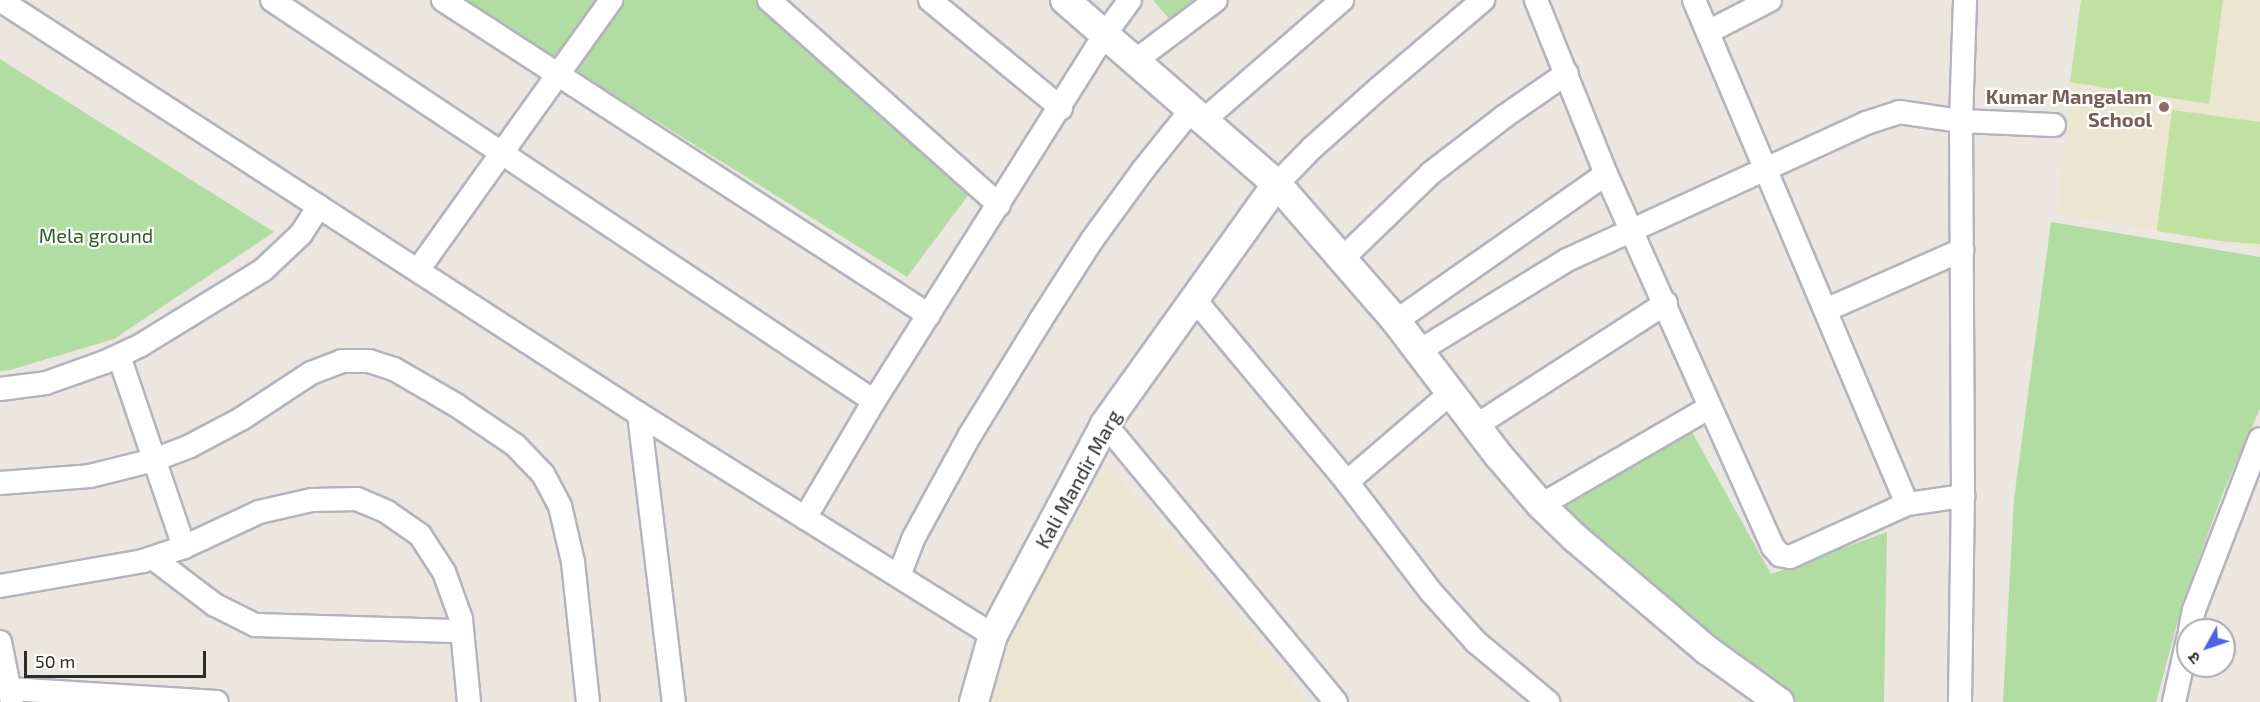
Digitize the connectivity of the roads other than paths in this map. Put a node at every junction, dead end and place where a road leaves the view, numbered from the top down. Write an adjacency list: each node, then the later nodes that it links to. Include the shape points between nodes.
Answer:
1 (272, 0): 25 (street)
2 (443, 0): 20 (street)
3 (611, 0): 20 (street)
4 (770, 0): 29 (street)
5 (930, 0): 21 (street)
6 (1065, 0): 17 (street)
7 (1130, 0): 17 (street)
8 (1216, 0): 18 (street)
9 (1342, 0): 22 (street)
10 (1483, 0): 28 (street, via 1378,88)
11 (1536, 0): 19 (street)
12 (1694, 0): 16 (street)
13 (1770, 0): 16 (street)
14 (1965, 0): 23 (street)
15 (9, 3): 30 (street)
16 (1708, 32): 26 (street)
17 (1105, 34): 18 (street); 21 (street)
18 (1135, 61): 22 (street)
19 (1567, 73): 27 (street); 33 (street, via 1431,173)
20 (560, 75): 25 (street); 38 (street)
21 (1061, 108): 29 (street)
22 (1198, 115): 28 (street); 59 (street, via 1143,170 1092,240 970,435 913,539)
23 (1961, 121): 24 (street); 26 (street, via 1899,112 1866,123); 32 (street)
24 (2054, 125)
25 (502, 154): 34 (street); 44 (street)
26 (1768, 170): 31 (street); 37 (street)
27 (1606, 174): 31 (street); 39 (street)
28 (1277, 184): 33 (street); 35 (street, Kali Mandir Marg)
29 (999, 205): 38 (street)
30 (319, 206): 34 (street); 41 (street, via 301,234 263,270)
31 (1631, 229): 36 (street); 40 (street, via 1567,260)
32 (1962, 250): 37 (street); 53 (street)
33 (1342, 259): 39 (street)
34 (418, 270): 46 (street)
35 (1196, 300): 47 (street, Kali Mandir Marg); 51 (street)
36 (1666, 303): 45 (street); 48 (street)
37 (1826, 310): 54 (street)
38 (928, 315): 44 (street)
39 (1396, 321): 40 (street)
40 (1419, 351): 43 (street)
41 (119, 356): 42 (street, via 46,383); 50 (street)
42 (0, 389)
43 (1451, 393): 48 (street); 51 (street)
44 (874, 401): 56 (street)
45 (1710, 407): 54 (street, via 1780,555 1790,557); 55 (street)
46 (639, 414): 56 (street); 70 (street)
47 (1105, 424): 63 (street, Kali Mandir Marg); 72 (street)
48 (1477, 425): 55 (street)
49 (2260, 439): 61 (street)
50 (154, 460): 52 (street, via 90,476); 57 (street); 69 (street, via 190,446 241,419 311,373 342,361 369,361 394,369 515,446 543,474 560,506 573,562)
51 (1347, 482): 73 (street, via 1432,593 1476,642)
52 (0, 483)
53 (1963, 496): 54 (street); 75 (street)
54 (1907, 504)
55 (1541, 505): 74 (street, via 1632,588 1707,650)
56 (805, 518): 59 (street)
57 (184, 547): 58 (street); 62 (street, via 259,512 312,500 357,499 387,512 420,536 444,572)
58 (153, 558): 60 (street); 62 (street, via 216,605 255,625)
59 (899, 576): 63 (street)
60 (0, 586)
61 (2192, 618)
62 (462, 631): 68 (street)
63 (993, 635): 71 (street, Kali Mandir Marg)
64 (0, 642): 66 (street)
65 (2179, 678): 76 (street)
66 (11, 695): 67 (street)
67 (217, 702)
68 (469, 702)
69 (588, 702)
70 (674, 702)
71 (974, 702)
72 (1336, 702)
73 (1548, 702)
74 (1779, 702)
75 (1960, 702)
76 (2174, 702)

